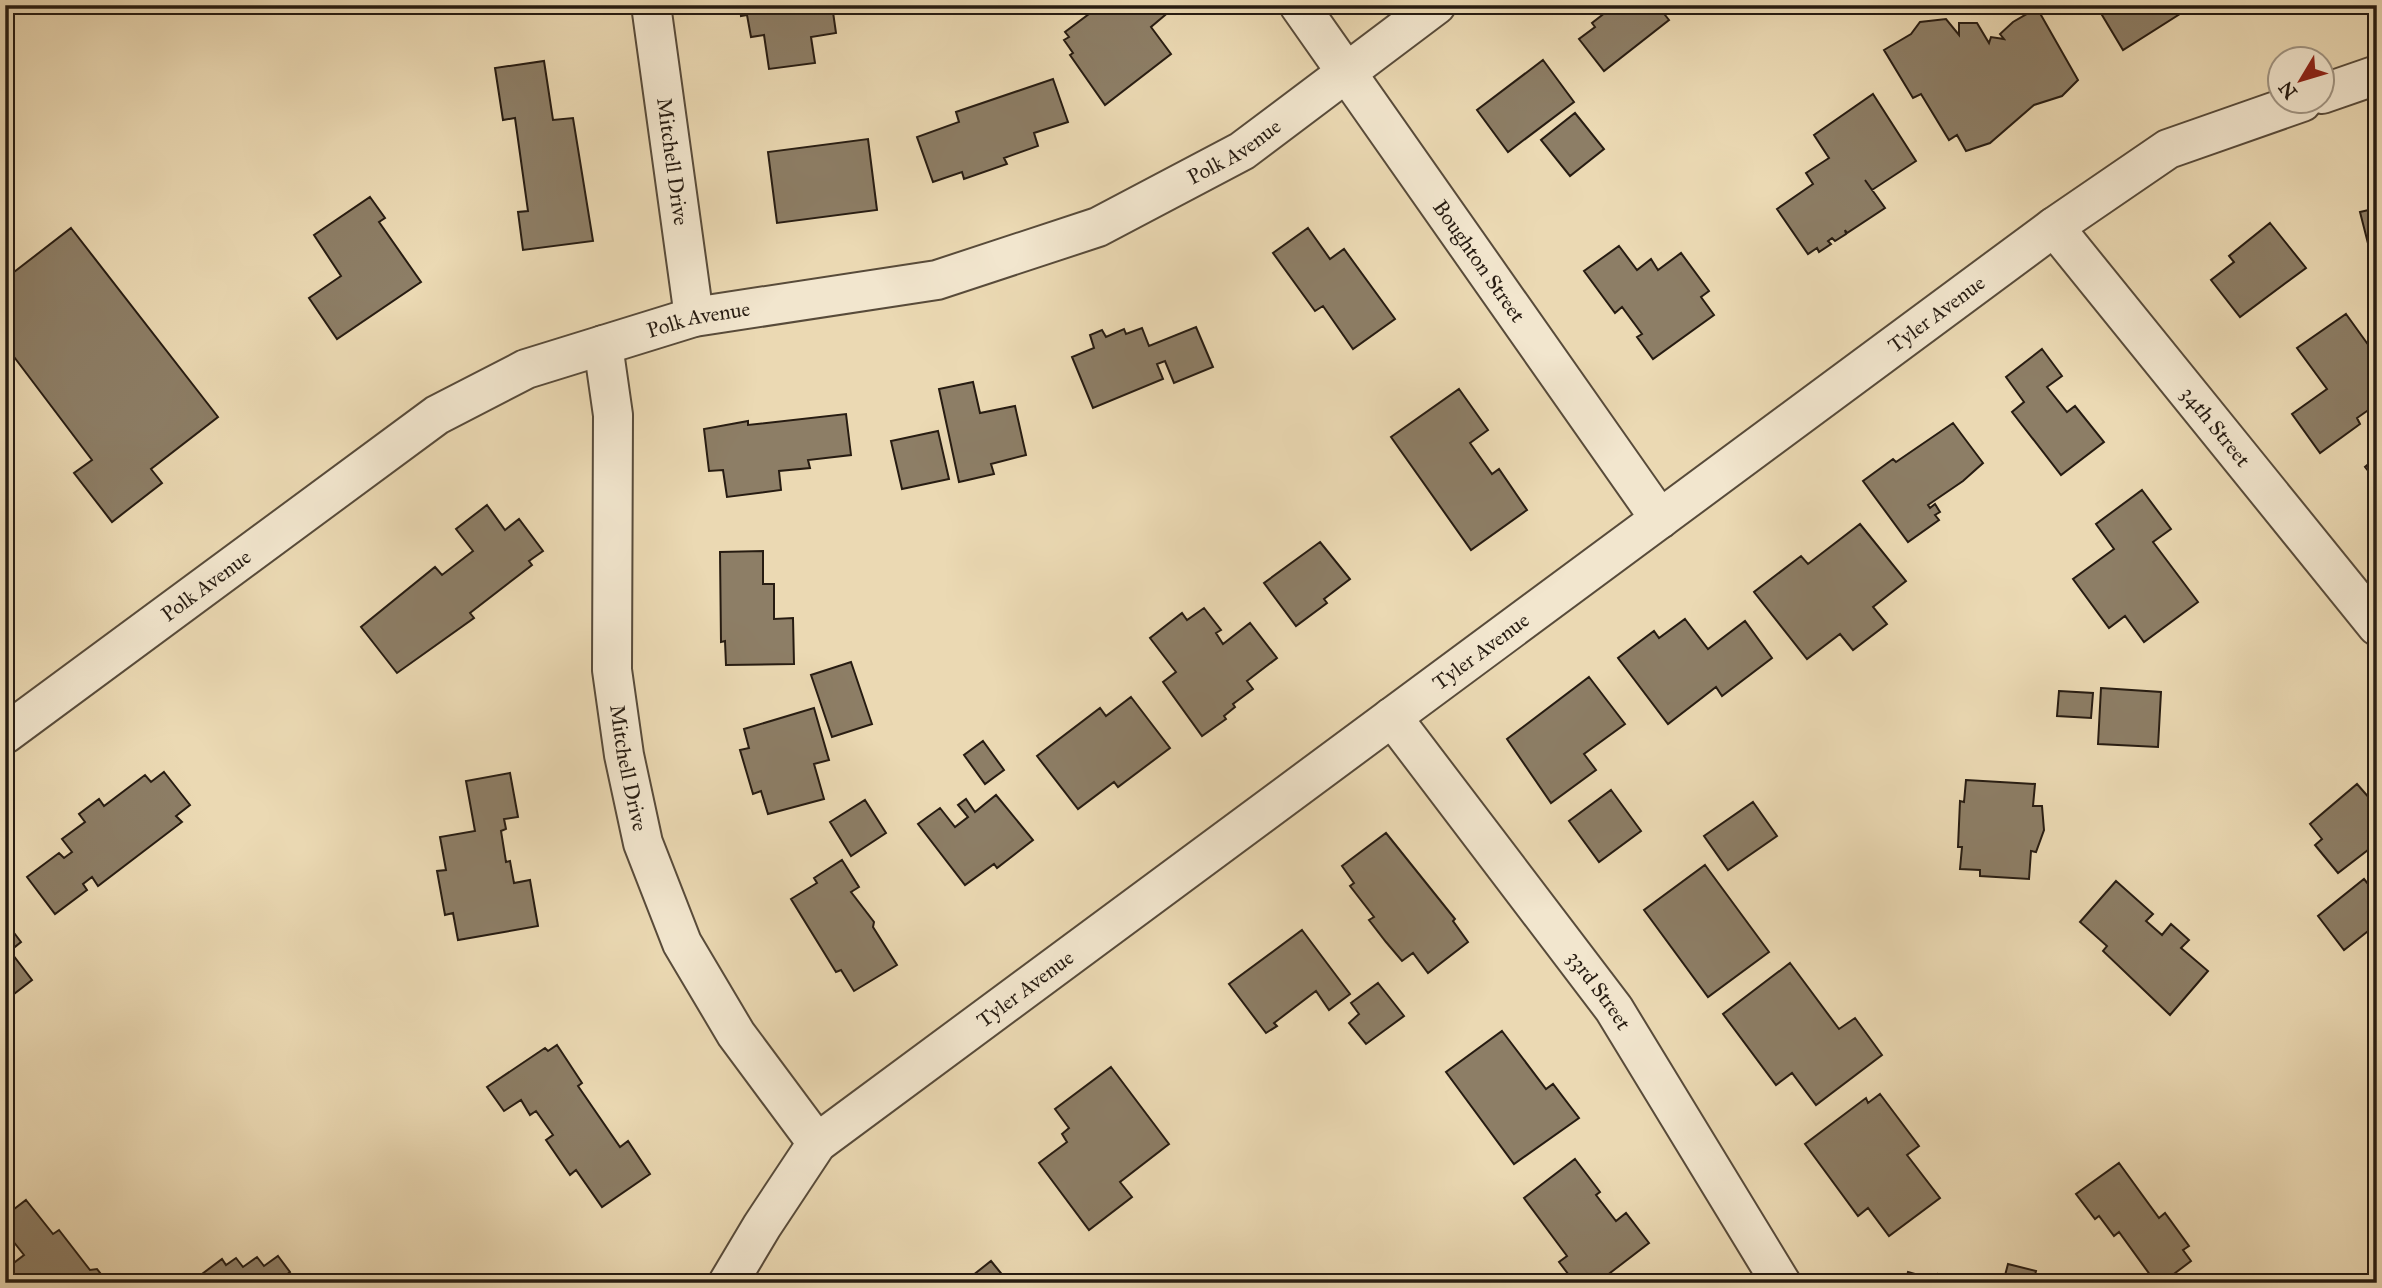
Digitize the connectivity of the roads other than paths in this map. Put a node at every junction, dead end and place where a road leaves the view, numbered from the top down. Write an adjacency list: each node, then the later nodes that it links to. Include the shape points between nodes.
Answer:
1 (651, 5): 9 (street, Mitchell Drive)
2 (1298, 5): 4 (street, Boughton Street)
3 (1436, 5): 4 (street, Polk Avenue)
4 (1346, 73): 9 (street, Polk Avenue, via 1242,151 1098,227 937,280); 11 (street, Boughton Street)
5 (2377, 75): 6 (street)
6 (2336, 89)
7 (2266, 115): 8 (street, Tyler Avenue, via 2168,149)
8 (2054, 226): 11 (street, Tyler Avenue); 12 (street, 34th Street)
9 (694, 317): 10 (street, Polk Avenue)
10 (603, 345): 14 (street, Polk Avenue, via 526,369 437,415); 15 (street, Mitchell Drive, via 613,415 612,670 643,843 682,943 736,1034)
11 (1660, 519): 13 (street, Tyler Avenue)
12 (2377, 626)
13 (1392, 717): 15 (street, Tyler Avenue); 17 (street, 33rd Street, via 1614,1009)
14 (5, 734)
15 (817, 1143): 16 (street, Tyler Avenue)
16 (728, 1283)
17 (1781, 1283)

